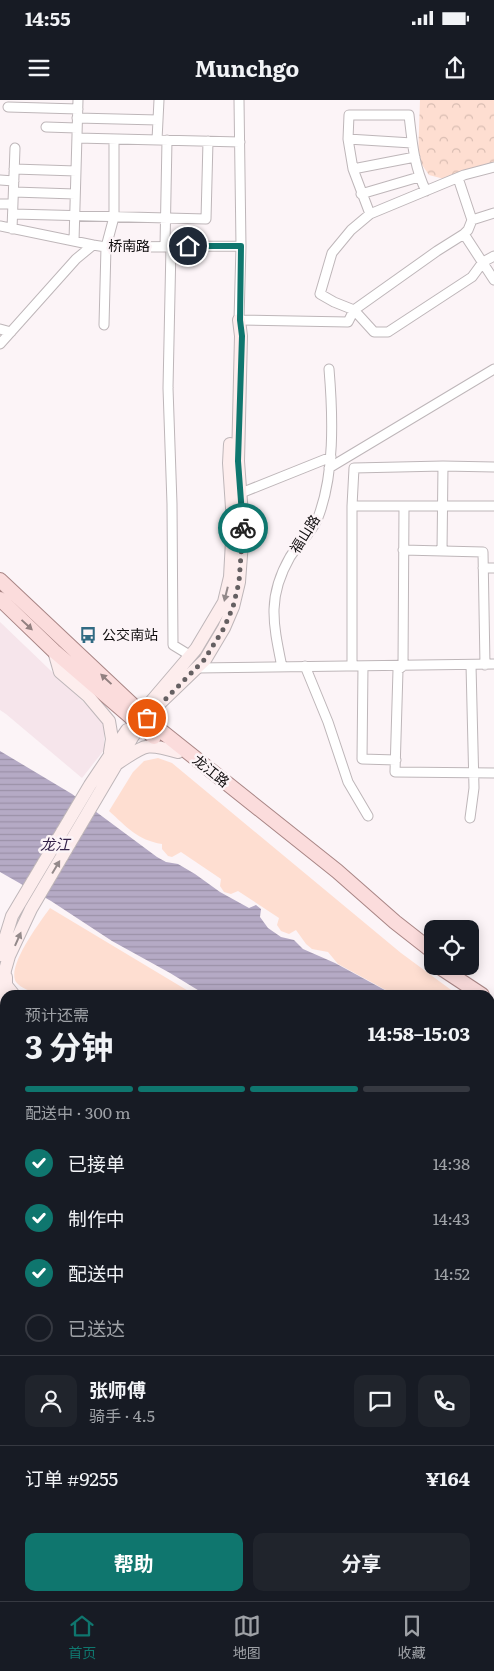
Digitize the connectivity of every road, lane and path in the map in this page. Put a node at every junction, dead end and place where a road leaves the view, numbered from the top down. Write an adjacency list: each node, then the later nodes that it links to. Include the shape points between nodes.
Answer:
1 (159, 100): 5 (street)
2 (238, 100): 13 (street)
3 (8, 106): 4 (street)
4 (78, 109): 5 (street); 7 (street)
5 (158, 120): 11 (street)
6 (46, 127): 7 (street)
7 (77, 128): 8 (street)
8 (77, 138): 9 (street); 20 (street)
9 (114, 139): 11 (street); 35 (street)
10 (348, 139): 14 (street); 14 (street, via 349,115 409,115); 19 (street)
11 (162, 140): 12 (street); 36 (street)
12 (208, 141): 13 (street); 36 (street, via 206,219)
13 (240, 142): 44 (street)
14 (412, 143): 16 (street)
15 (15, 148): 18 (street)
16 (415, 157): 19 (street); 21 (street)
17 (494, 167): 22 (street)
18 (14, 169): 20 (street); 24 (street)
19 (353, 169): 28 (street)
20 (76, 171): 27 (street)
21 (419, 177): 25 (street); 28 (street)
22 (458, 178): 25 (street); 37 (street)
23 (0, 180): 24 (street)
24 (14, 181): 26 (street)
25 (426, 191): 33 (street)
26 (14, 192): 27 (street); 30 (street)
27 (75, 194): 34 (street)
28 (361, 194): 33 (street)
29 (0, 204): 30 (street)
30 (13, 204): 32 (street)
31 (494, 213): 37 (street)
32 (13, 214): 34 (street); 39 (street)
33 (370, 214): 49 (street, via 332,253 320,294)
34 (75, 216): 35 (street); 41 (street)
35 (114, 217): 36 (street); 45 (street)
36 (166, 218): 43 (street)
37 (472, 220): 40 (street)
38 (0, 226): 39 (street)
39 (12, 229): 41 (street)
40 (464, 234): 47 (street); 49 (street)
41 (74, 241): 42 (street)
42 (94, 245): 45 (street, 桥南路); 53 (street, 桥南路, via 76,259)
43 (168, 246): 44 (street, 桥南路); 45 (street, 桥南路); 73 (street, via 173,645)
44 (241, 246): 50 (street)
45 (106, 247): 51 (street)
46 (494, 256): 47 (street)
47 (483, 262): 48 (street); 49 (street, via 472,277 388,332 374,332)
48 (494, 280)
49 (354, 310): 50 (street, via 348,322)
50 (240, 320): 61 (street, via 238,461); 73 (street, one-way to 73, via 234,336 229,463 233,523 230,577 224,602)
51 (104, 325)
52 (0, 329): 53 (street)
53 (11, 332): 54 (street, 桥南路)
54 (0, 344)
55 (494, 369): 60 (street)
56 (329, 370): 57 (street, 福山路)
57 (331, 457): 60 (street, 福山路); 61 (street)
58 (444, 466): 59 (street); 62 (street, via 354,468); 65 (street)
59 (494, 467)
60 (329, 468): 76 (street, 福山路, via 316,521 291,555 275,591 274,632)
61 (241, 493): 81 (street, via 242,556 233,607 224,628)
62 (352, 506): 64 (street); 78 (street)
63 (494, 506): 65 (street)
64 (404, 507): 65 (street); 66 (street)
65 (444, 507): 67 (street)
66 (403, 550): 67 (street); 80 (street)
67 (442, 551): 68 (street, via 482,552)
68 (483, 568): 69 (street); 75 (street)
69 (494, 568)
70 (0, 580): 82 (main road, 龙江路, one-way to 70)
71 (0, 599): 72 (main road, 龙江路, one-way to 72)
72 (54, 651): 82 (main road, 龙江路); 84 (street, via 60,672 88,696 109,721)
73 (191, 656): 82 (street)
74 (471, 664): 75 (street); 80 (street); 86 (street)
75 (490, 665)
76 (282, 666): 77 (street); 81 (street)
77 (305, 666): 78 (street); 88 (street, via 348,782)
78 (352, 666): 79 (street)
79 (363, 666): 80 (street); 85 (street, via 362,759)
80 (404, 666): 85 (street, via 398,670)
81 (197, 668): 82 (street)
82 (141, 719): 83 (main road, 龙江路, via 148,733); 84 (street); 91 (main road, 龙江路, via 337,871)
83 (178, 752): 84 (street, via 143,746); 93 (main road, 龙江路)
84 (113, 760): 90 (street)
85 (396, 760): 86 (street, via 395,772)
86 (472, 773): 87 (street); 89 (street, via 474,788)
87 (494, 773)
88 (368, 816)
89 (470, 818)
90 (26, 905): 92 (street, via 12,916); 94 (street, one-way to 90)
91 (424, 945)
92 (0, 955)
93 (424, 956)
94 (5, 970): 97 (street); 98 (street, via 6,986)
95 (452, 975): 99 (main road)
96 (468, 975): 100 (main road)
97 (4, 990)
98 (10, 990)
99 (474, 990)
100 (492, 990)

